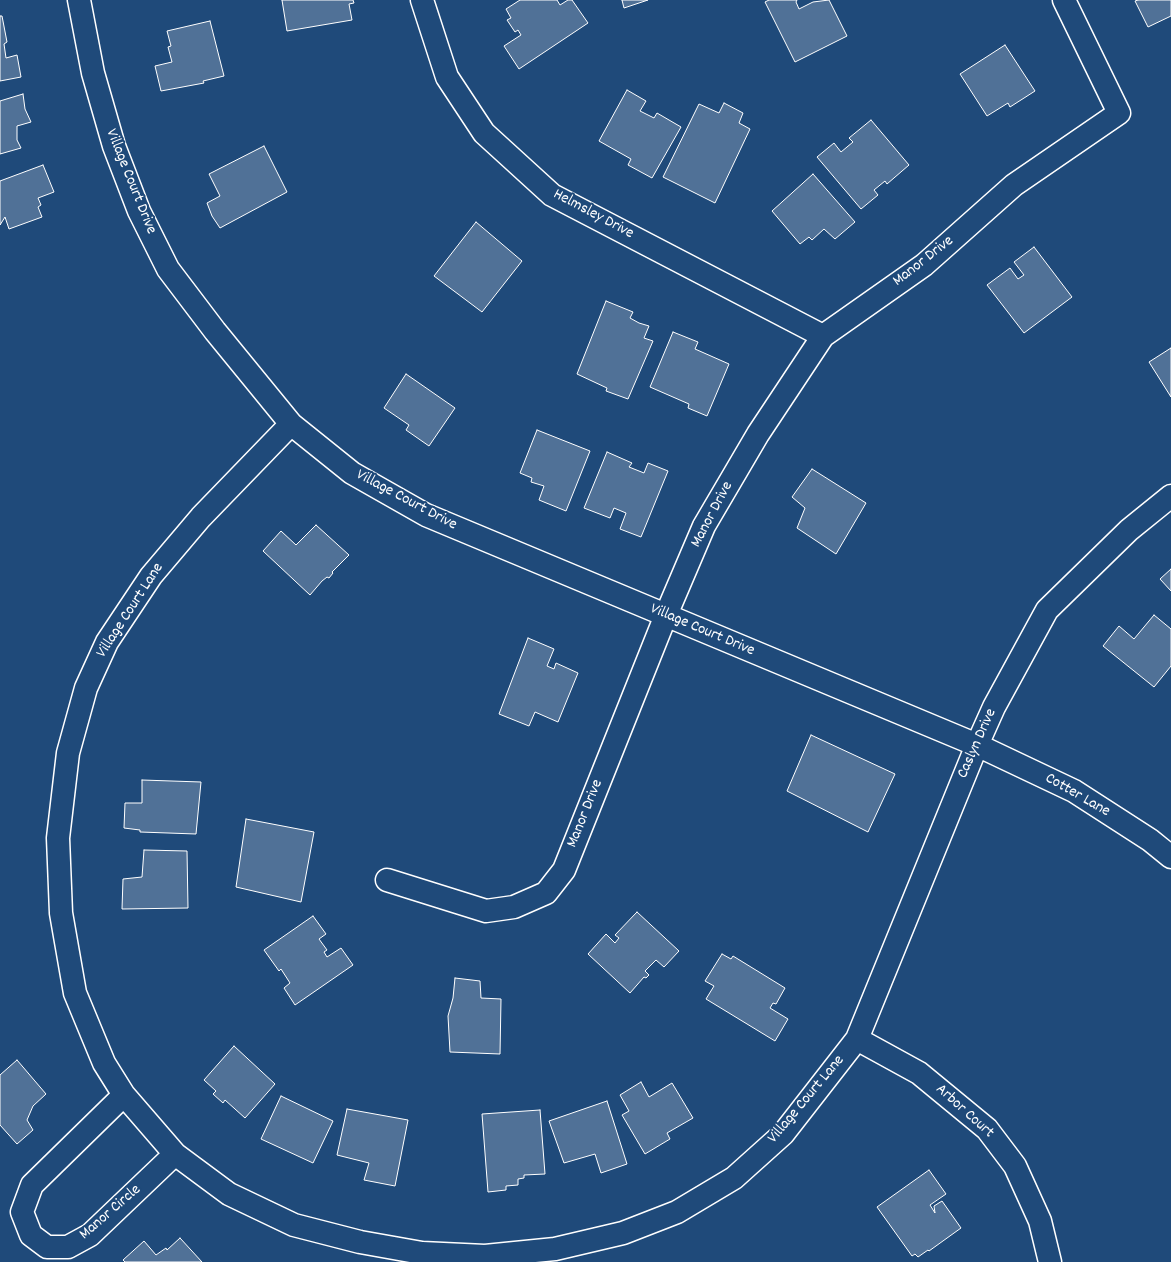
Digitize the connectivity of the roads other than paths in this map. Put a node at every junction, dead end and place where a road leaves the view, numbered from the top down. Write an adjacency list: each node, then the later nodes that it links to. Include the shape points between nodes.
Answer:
1 (80, 0): 5 (street, Village Court Drive, via 93,73 114,146 139,211 168,269)
2 (422, 0): 4 (street, Helmsley Drive, via 447,77 480,127 552,195)
3 (1064, 0): 4 (street, Manor Drive, via 1119,113 1014,185 924,265)
4 (823, 336): 7 (street, Manor Drive, via 758,434 704,526)
5 (291, 424): 7 (street, Village Court Drive, via 352,473 426,515); 12 (street, Village Court Lane, via 201,516 151,576 107,642 86,688 68,753 58,838 61,913 75,993 104,1063)
6 (1171, 496): 8 (street, Caslyn Drive, via 1129,530 1047,610 994,707)
7 (666, 616): 8 (street, Village Court Drive); 10 (street, Manor Drive, via 564,870 546,894 514,907 486,911)
8 (977, 745): 9 (street, Cotter Lane, via 1074,791 1150,840); 11 (street, Caslyn Drive)
9 (1171, 857)
10 (387, 880)
11 (857, 1039): 13 (street, Village Court Lane, via 783,1134 734,1178 677,1212 623,1232 555,1249 485,1256 422,1253 360,1242 294,1225 229,1194); 14 (street, Arbor Court, via 919,1073 986,1129 1015,1166 1040,1221)
12 (124, 1095): 13 (street, Village Court Lane); 13 (street, Manor Circle, via 32,1185 22,1212 32,1235 47,1248 68,1247 90,1235)
13 (175, 1154)
14 (1050, 1262)

